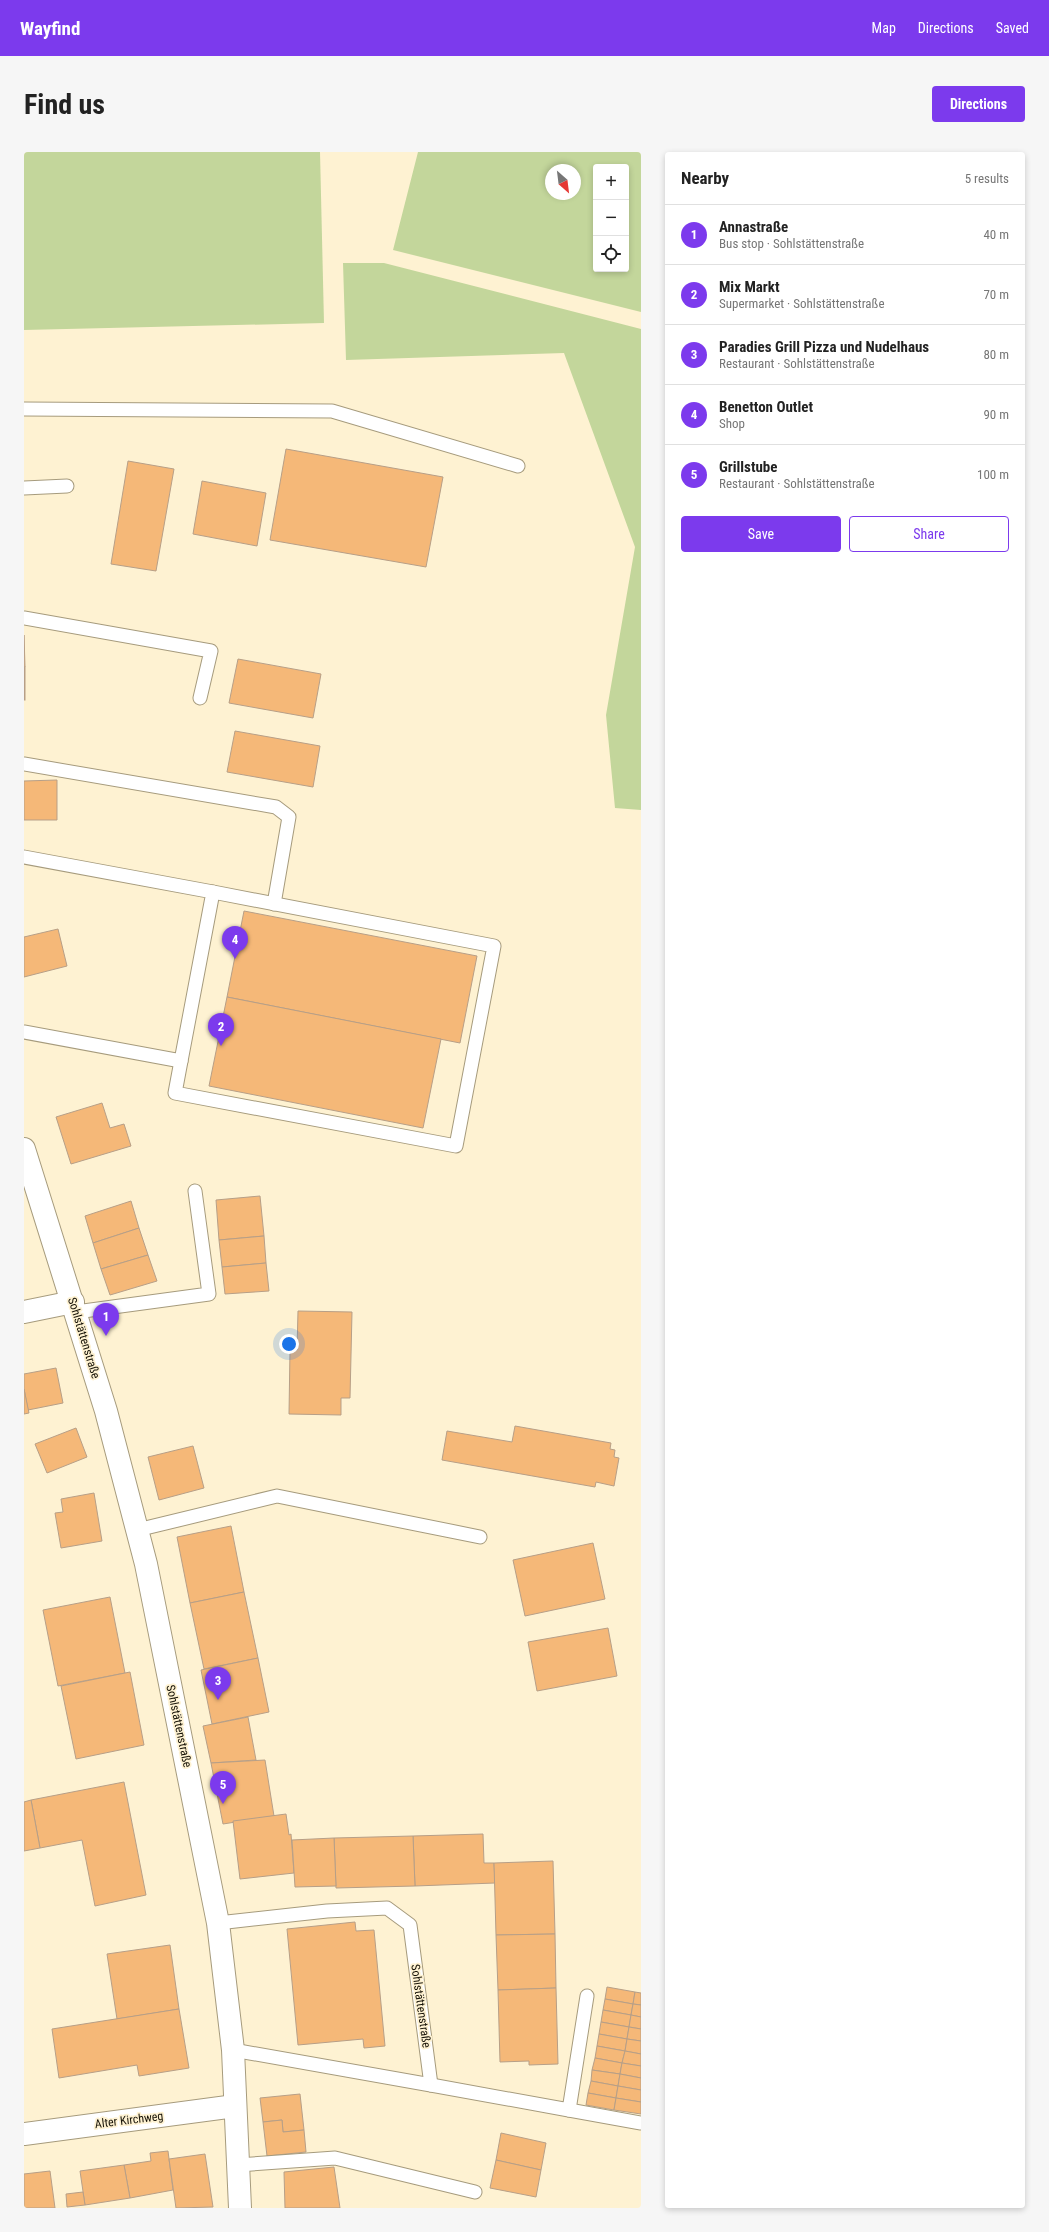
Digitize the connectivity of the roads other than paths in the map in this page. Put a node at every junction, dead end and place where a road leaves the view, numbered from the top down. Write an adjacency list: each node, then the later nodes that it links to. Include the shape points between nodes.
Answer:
1 (24, 409): 2 (lane, via 332,411)
2 (518, 466)
3 (67, 486): 4 (lane)
4 (24, 488)
5 (24, 618): 6 (lane, via 211,652)
6 (200, 698)
7 (24, 764): 10 (lane, via 276,807 289,817)
8 (24, 857): 9 (lane)
9 (213, 892): 10 (lane); 12 (lane)
10 (274, 904): 12 (lane, via 494,946 456,1146 175,1093)
11 (24, 1032): 12 (lane)
12 (181, 1061)
13 (24, 1148): 15 (street, Sohlstättenstraße)
14 (195, 1191): 15 (lane, via 209,1294)
15 (74, 1307): 16 (street); 17 (street, Sohlstättenstraße, via 106,1411)
16 (24, 1312)
17 (137, 1530): 18 (lane, via 277,1496); 19 (street, Sohlstättenstraße)
18 (480, 1537)
19 (218, 1923): 21 (street, Sohlstättenstraße); 22 (lane, Sohlstättenstraße, via 327,1911 387,1908 410,1925)
20 (587, 1996): 24 (lane)
21 (233, 2050): 22 (lane); 23 (street, Sohlstättenstraße)
22 (431, 2085): 24 (lane)
23 (235, 2106): 26 (street, Alter Kirchweg); 27 (street, Sohlstättenstraße)
24 (570, 2110): 25 (lane)
25 (641, 2123)
26 (24, 2134)
27 (238, 2165): 28 (lane, via 335,2158); 29 (street, Sohlstättenstraße)
28 (475, 2192)
29 (240, 2208)

